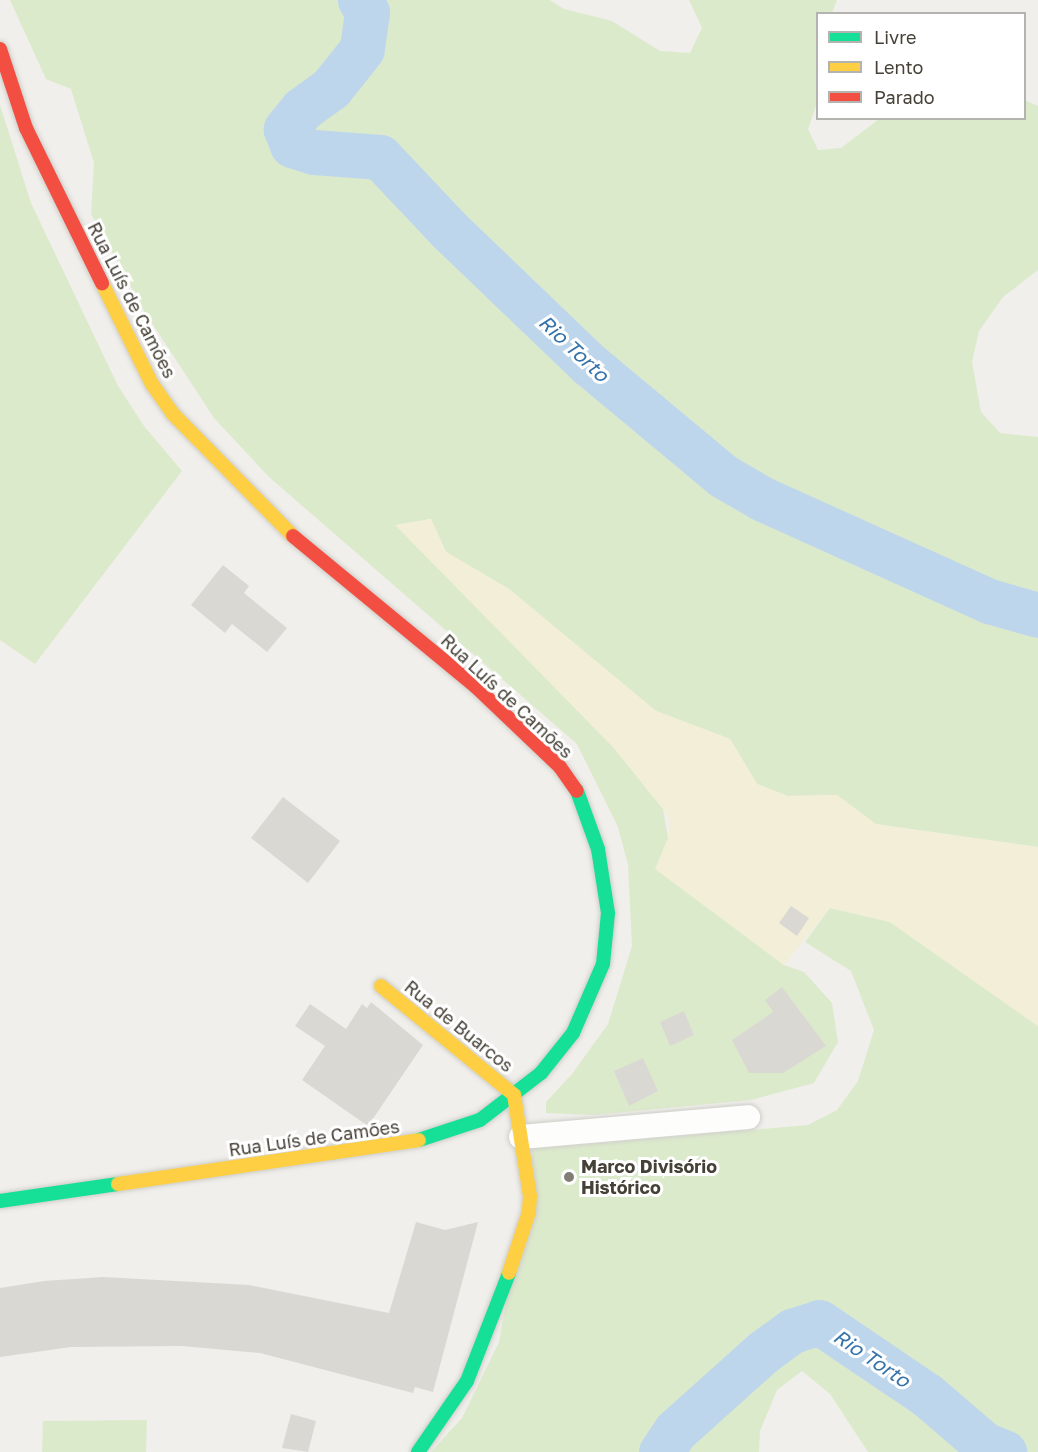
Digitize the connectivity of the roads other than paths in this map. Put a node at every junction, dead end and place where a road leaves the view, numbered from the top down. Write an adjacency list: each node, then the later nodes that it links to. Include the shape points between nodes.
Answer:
1 (0, 50): 3 (main road, Rua Luís de Camões, via 26,128 137,358 173,414 307,549 519,725 579,793 598,849 608,913 603,964 573,1033 541,1073)
2 (381, 986): 3 (main road, Rua de Buarcos)
3 (514, 1095): 5 (main road); 6 (main road, Rua Luís de Camões, via 480,1120 432,1138)
4 (748, 1117): 5 (street)
5 (521, 1137): 7 (main road, via 529,1212 491,1326 466,1382)
6 (0, 1201)
7 (418, 1452)

